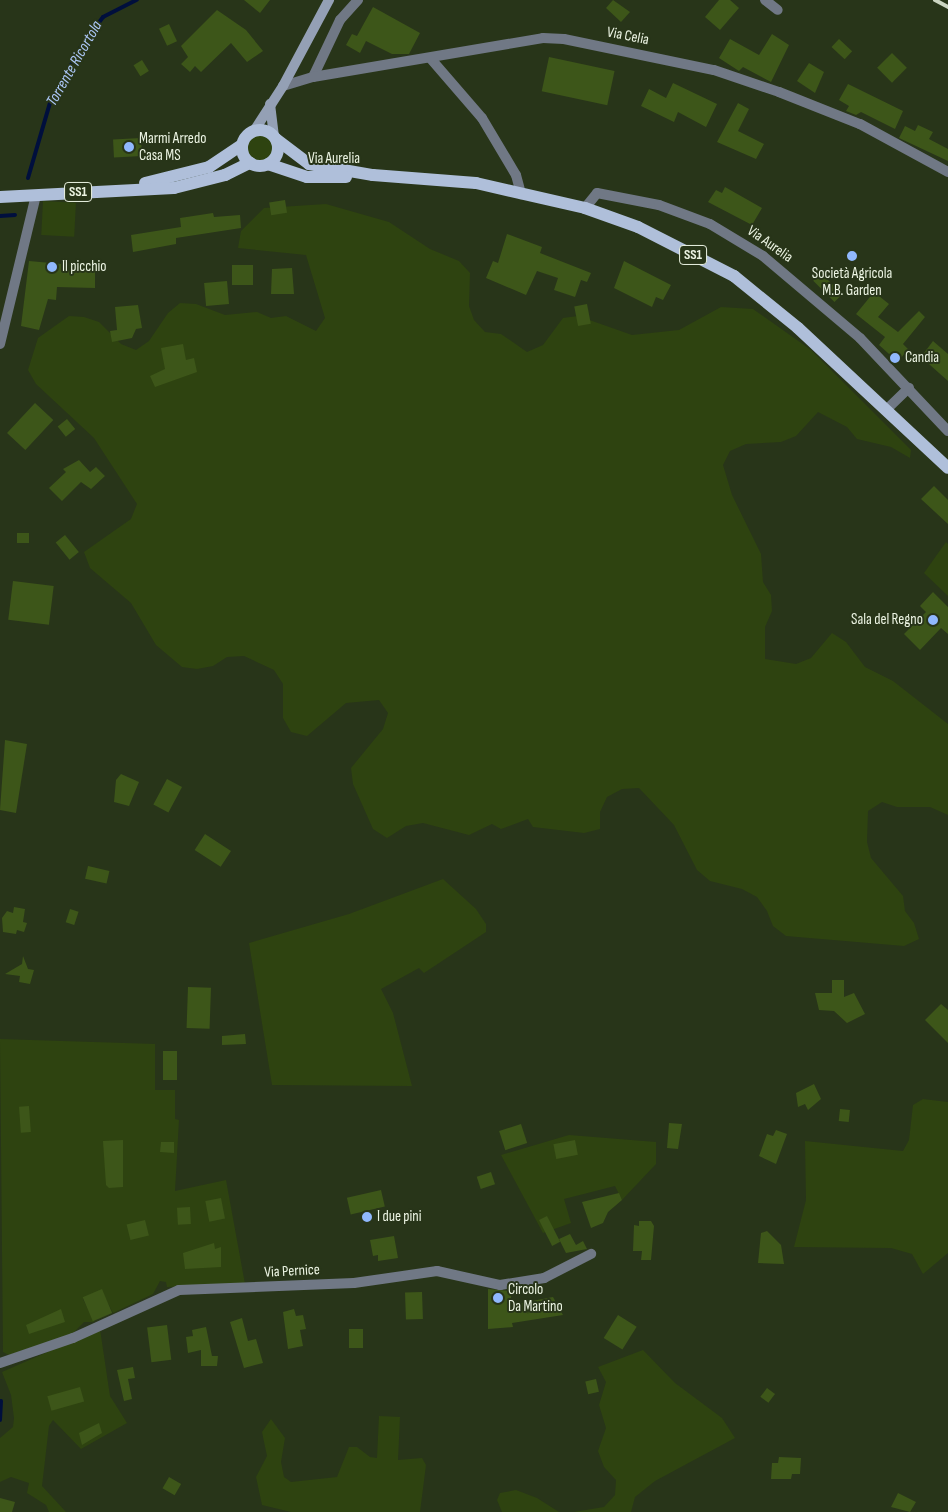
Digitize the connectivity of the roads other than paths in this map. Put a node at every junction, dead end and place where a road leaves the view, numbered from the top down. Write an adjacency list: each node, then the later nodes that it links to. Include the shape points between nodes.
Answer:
1 (329, 0): 7 (street)
2 (358, 0): 6 (street, via 336,27)
3 (765, 0): 4 (street)
4 (778, 10)
5 (431, 59): 6 (street, Via Celia); 14 (street, Via Celia, via 543,38 638,53 714,70 779,92 860,124); 17 (street, via 482,118 516,175)
6 (313, 77): 7 (street, Via Celia)
7 (283, 86): 8 (street)
8 (270, 104): 9 (street); 10 (street)
9 (254, 131): 10 (main road, via 263,130); 11 (main road)
10 (275, 138): 13 (main road, via 276,156); 15 (main road, Via Aurelia, via 309,164)
11 (242, 145): 12 (main road); 16 (main road, via 200,170)
12 (250, 163): 13 (main road); 16 (main road, via 198,183)
13 (268, 164): 15 (main road, Via Aurelia, via 307,177)
14 (948, 172)
15 (373, 175): 17 (main road, Via Aurelia / SS1, via 427,176)
16 (121, 190): 18 (main road, SS1)
17 (521, 194): 20 (main road, Via Aurelia / SS1)
18 (36, 195): 19 (main road, SS1); 21 (street)
19 (0, 197)
20 (584, 208): 22 (street, Via Aurelia, via 597,193 613,193 659,205 710,224 763,256 812,295); 23 (main road, Via Aurelia / SS1, via 638,227 734,276 798,328)
21 (0, 344)
22 (909, 388): 23 (street); 24 (street, Via Aurelia)
23 (886, 410): 25 (main road, Via Aurelia / SS1)
24 (948, 431)
25 (948, 468)
26 (591, 1254): 27 (street, Via Pernice, via 544,1278 500,1284 437,1271 354,1283 179,1290 74,1338)
27 (0, 1363)

